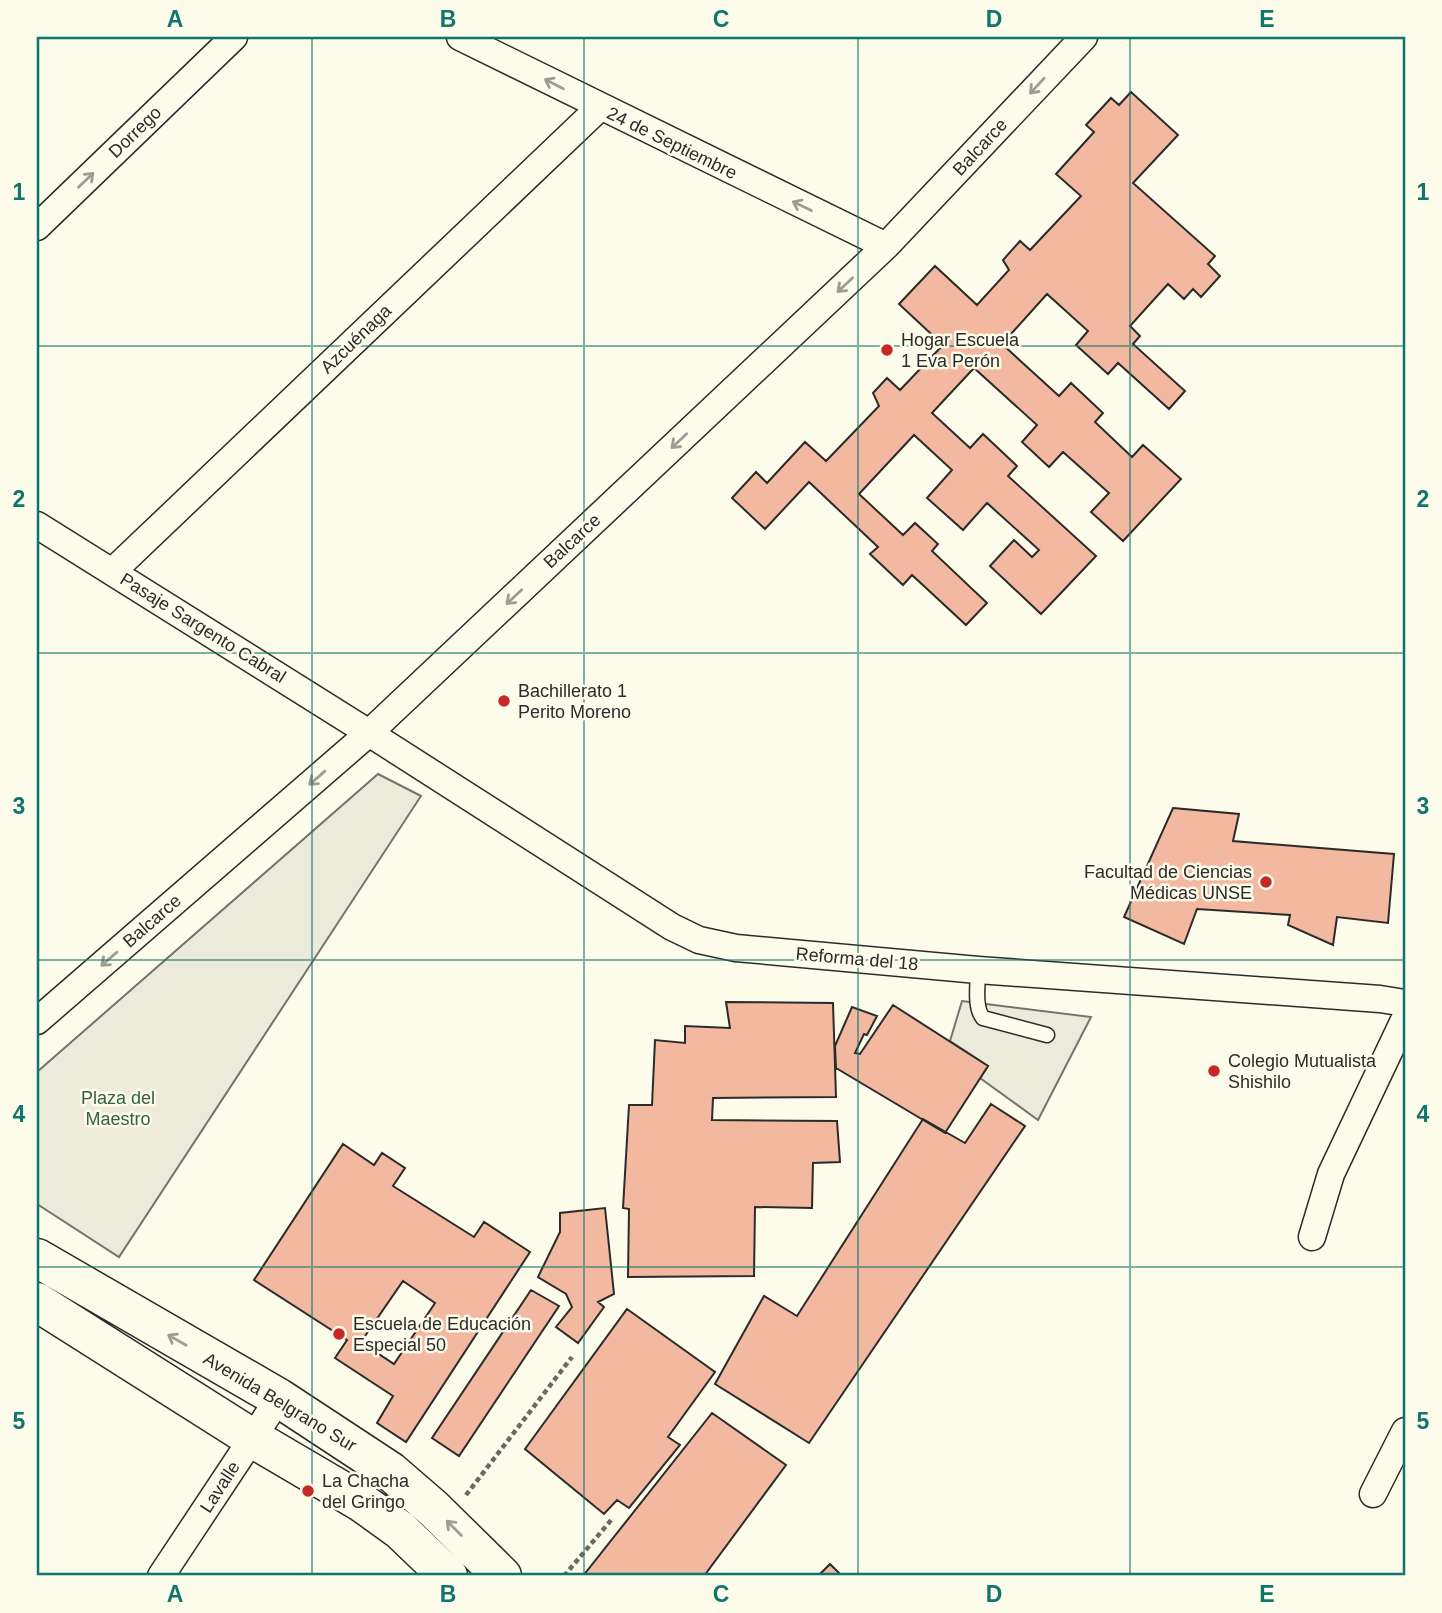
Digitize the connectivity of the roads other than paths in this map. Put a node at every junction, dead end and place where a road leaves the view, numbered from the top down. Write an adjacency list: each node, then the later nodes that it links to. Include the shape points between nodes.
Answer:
1 (234, 37): 5 (street, Dorrego, one-way to 1)
2 (460, 37): 4 (street, 24 de Septiembre, one-way to 2)
3 (1084, 37): 6 (street, Balcarce, one-way to 6)
4 (600, 107): 6 (street, 24 de Septiembre, one-way to 4); 8 (street, Azcuénaga)
5 (37, 227)
6 (886, 246): 9 (street, Balcarce, one-way to 9)
7 (37, 525): 8 (street, Pasaje Sargento Cabral)
8 (113, 571): 9 (street, Pasaje Sargento Cabral)
9 (369, 733): 10 (street, Reforma del 18, via 699,940 736,948); 13 (street, Balcarce, one-way to 13)
10 (978, 970): 11 (street, Reforma del 18); 14 (lane, via 979,1014 983,1018)
11 (1405, 1003)
12 (1405, 1018): 15 (street, via 1331,1174)
13 (37, 1021)
14 (1047, 1035)
15 (1312, 1237)
16 (37, 1258): 18 (highway, Avenida Belgrano Sur, one-way to 16)
17 (37, 1302): 20 (highway)
18 (279, 1398): 20 (street, Lavalle); 24 (highway, Avenida Belgrano Sur, one-way to 18, via 390,1471)
19 (1405, 1431): 21 (street)
20 (252, 1438): 22 (street, Lavalle); 23 (highway, via 361,1502 400,1530)
21 (1373, 1494)
22 (161, 1576)
23 (447, 1576)
24 (502, 1576)

